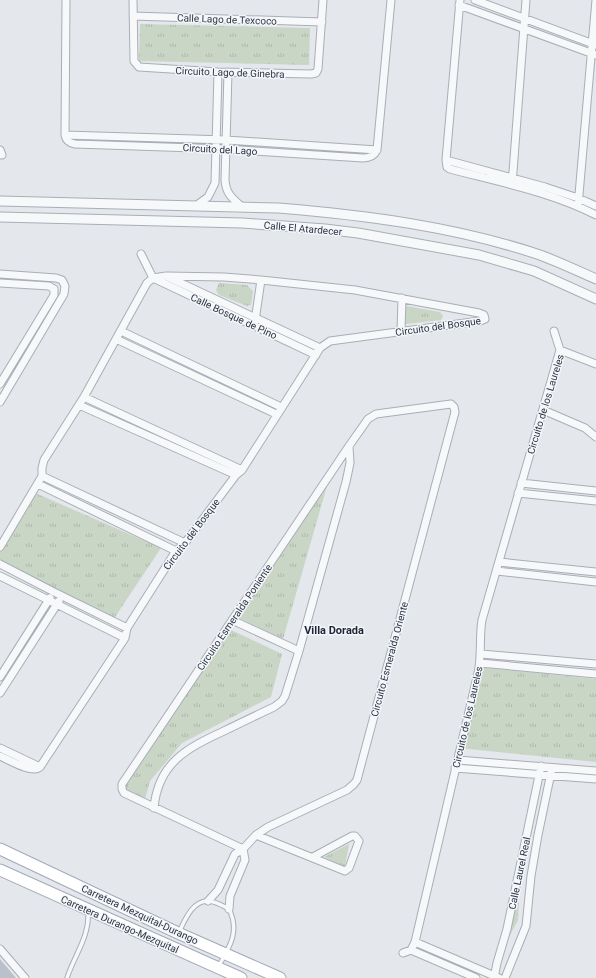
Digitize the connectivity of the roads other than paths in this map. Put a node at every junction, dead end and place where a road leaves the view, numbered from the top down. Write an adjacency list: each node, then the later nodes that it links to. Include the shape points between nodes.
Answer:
1 (66, 0): 17 (street)
2 (133, 0): 9 (street, Circuito Lago de Ginebra)
3 (324, 0): 11 (street, Circuito Lago de Ginebra)
4 (391, 0): 22 (street)
5 (475, 0): 10 (street)
6 (526, 0): 10 (street)
7 (596, 0): 13 (street)
8 (459, 2): 12 (street); 23 (street, via 447,167)
9 (133, 16): 11 (street, Calle Lago de Texcoco); 15 (street, Circuito Lago de Ginebra, via 136,66)
10 (525, 19): 12 (street); 13 (street)
11 (322, 22): 16 (street, Circuito Lago de Ginebra, via 316,73)
12 (524, 29): 14 (street); 23 (street)
13 (594, 45): 14 (street)
14 (594, 54): 24 (street)
15 (218, 72): 16 (street, Circuito Lago de Ginebra); 18 (street)
16 (228, 72): 19 (street)
17 (65, 135): 18 (street, Circuito del Lago); 20 (street, Circuito del Lago, via 68,142 75,144)
18 (216, 140): 19 (street, Circuito del Lago); 20 (street)
19 (226, 140): 21 (street); 22 (street, Circuito del Lago)
20 (216, 148): 21 (street, Circuito del Lago); 27 (street, via 215,183 208,197)
21 (225, 149): 22 (street, Circuito del Lago, via 363,158 375,155); 30 (street, via 225,188)
22 (377, 150)
23 (512, 181): 24 (street); 28 (street)
24 (578, 198): 28 (street); 29 (street)
25 (0, 201): 26 (street, Calle El Atardecer)
26 (91, 204): 27 (street, Calle El Atardecer); 33 (street)
27 (197, 205): 30 (street, Calle El Atardecer)
28 (578, 206): 31 (street)
29 (596, 206)
30 (242, 207): 34 (street, Calle El Atardecer, via 318,211); 35 (street)
31 (596, 215)
32 (0, 217): 33 (street, Calle El Atardecer)
33 (91, 220): 35 (street, Calle El Atardecer)
34 (399, 222): 36 (street); 41 (street, Calle El Atardecer, via 514,247)
35 (242, 223): 36 (street, Calle El Atardecer, via 325,229)
36 (396, 240): 47 (street, Calle El Atardecer, via 457,250 510,264)
37 (141, 254): 40 (street)
38 (0, 274): 44 (street, via 60,278)
39 (166, 276): 40 (street, Circuito del Bosque); 42 (street, Circuito del Bosque, via 218,276); 48 (street, Calle Bosque de Pino)
40 (153, 278): 49 (street, Calle Bosque de Pino); 50 (street, via 147,283)
41 (596, 279)
42 (261, 280): 46 (street, Circuito del Bosque); 48 (street)
43 (0, 283): 45 (street, via 48,286)
44 (64, 283): 45 (street); 61 (street, via 64,294)
45 (54, 289): 59 (street, via 54,295)
46 (402, 298): 51 (street); 51 (street, Circuito del Bosque, via 479,313 485,317 480,322)
47 (596, 298)
48 (256, 318): 49 (street); 54 (street, Calle Bosque de Pino)
49 (255, 326): 56 (street, Calle Bosque de Pino)
50 (121, 331): 53 (street); 58 (street)
51 (401, 331): 54 (street, Circuito del Bosque, via 330,341)
52 (554, 331): 55 (street)
53 (116, 339): 60 (street); 63 (street)
54 (320, 348): 56 (street, Circuito del Bosque)
55 (560, 350): 57 (street, Circuito de los Laureles); 67 (street, Circuito de los Laureles)
56 (316, 355): 66 (street, Circuito del Bosque)
57 (596, 364)
58 (198, 368): 60 (street); 66 (street)
59 (5, 376): 61 (street); 62 (street)
60 (195, 376): 68 (street)
61 (12, 380): 64 (street)
62 (0, 384)
63 (84, 397): 65 (street); 70 (street)
64 (0, 402)
65 (79, 405): 72 (street); 76 (street, via 44,460)
66 (281, 407): 68 (street, Circuito del Bosque)
67 (543, 410): 71 (street, via 585,428); 77 (street, Circuito de los Laureles)
68 (276, 414): 74 (street, Circuito del Bosque)
69 (373, 415): 73 (street, Circuito Esmeralda Poniente); 125 (street, Circuito Esmeralda Oriente, via 451,404 455,409 357,780 351,788)
70 (160, 432): 72 (street); 74 (street)
71 (596, 437)
72 (156, 439): 75 (street)
73 (349, 446): 99 (street, Circuito Esmeralda Poniente); 102 (street, via 350,463 346,482)
74 (242, 470): 75 (street, Circuito del Bosque)
75 (236, 475): 84 (street, Circuito del Bosque)
76 (42, 476): 78 (street); 82 (street)
77 (521, 483): 79 (street); 80 (street, Circuito de los Laureles)
78 (38, 484): 83 (street); 85 (street)
79 (596, 491)
80 (518, 493): 81 (street); 87 (street, Circuito de los Laureles)
81 (596, 501)
82 (108, 507): 83 (street); 84 (street)
83 (103, 515): 86 (street)
84 (185, 543): 86 (street, Circuito del Bosque)
85 (0, 548)
86 (176, 551): 100 (street, Circuito del Bosque)
87 (499, 562): 89 (street); 90 (street, Circuito de los Laureles)
88 (0, 564): 95 (street)
89 (575, 570): 91 (street); 93 (street)
90 (497, 571): 93 (street); 103 (street, Circuito de los Laureles, via 480,629)
91 (596, 572)
92 (0, 576): 97 (street)
93 (574, 579): 94 (street)
94 (596, 582)
95 (54, 592): 96 (street); 97 (street)
96 (62, 596): 98 (street); 100 (street)
97 (49, 600): 98 (street); 106 (street)
98 (57, 604): 101 (street); 108 (street)
99 (232, 620): 102 (street); 124 (street, Circuito Esmeralda Poniente, via 122,784 124,794)
100 (127, 628): 101 (street, Circuito del Bosque)
101 (125, 638): 116 (street, Circuito del Bosque)
102 (299, 651): 124 (street, via 282,701 185,751 169,767 160,781 155,793)
103 (481, 654): 104 (street); 105 (street, Circuito de los Laureles)
104 (559, 661): 107 (street); 109 (street)
105 (480, 663): 109 (street); 115 (street, Circuito de los Laureles)
106 (8, 664): 108 (street); 111 (street)
107 (596, 664)
108 (16, 668): 112 (street)
109 (557, 670): 110 (street)
110 (596, 674)
111 (0, 677)
112 (0, 693)
113 (0, 748): 116 (street)
114 (0, 756): 116 (street, via 27,768 35,769)
115 (458, 760): 117 (street); 118 (street, Circuito de los Laureles)
116 (40, 766)
117 (542, 766): 119 (street); 121 (street, Calle Laurel Real)
118 (456, 768): 121 (street); 136 (street, Circuito de los Laureles)
119 (552, 768): 120 (street); 122 (street, Calle Laurel Real)
120 (596, 771)
121 (540, 774): 122 (street); 130 (street, Calle Laurel Real)
122 (550, 776): 123 (street); 131 (street, Calle Laurel Real)
123 (596, 779)
124 (154, 808): 127 (street)
125 (256, 835): 127 (street, Circuito Esmeralda Oriente); 128 (street)
126 (0, 849): 135 (main road, Carretera Mezquital-Durango)
127 (243, 849): 132 (street, Circuito Esmeralda Oriente, via 235,854 218,890); 134 (street, via 245,860 230,896)
128 (313, 857): 128 (street, via 348,870 359,841 352,836)
129 (0, 870): 133 (main road, Carretera Durango-Mezquital)
130 (518, 875): 131 (street); 142 (street, Calle Laurel Real)
131 (531, 876): 148 (street, Calle Laurel Real, via 526,926)
132 (208, 901): 134 (lane); 135 (lane, Circuito Esmeralda Oriente, via 188,912)
133 (88, 909): 141 (main road, Carretera Durango-Mezquital); 144 (lane, via 87,931)
134 (228, 909): 140 (lane, via 235,925)
135 (178, 933): 140 (main road, Carretera Mezquital-Durango)
136 (415, 942): 138 (street, Circuito de los Laureles); 142 (street)
137 (0, 949): 143 (street)
138 (411, 950): 139 (street); 147 (street)
139 (403, 953)
140 (226, 954): 141 (lane); 146 (main road, Carretera Mezquital-Durango)
141 (218, 968): 145 (main road, Carretera Durango-Mezquital)
142 (496, 977)
143 (25, 978)
144 (67, 978)
145 (241, 978)
146 (280, 978)
147 (476, 978)
148 (505, 978)

